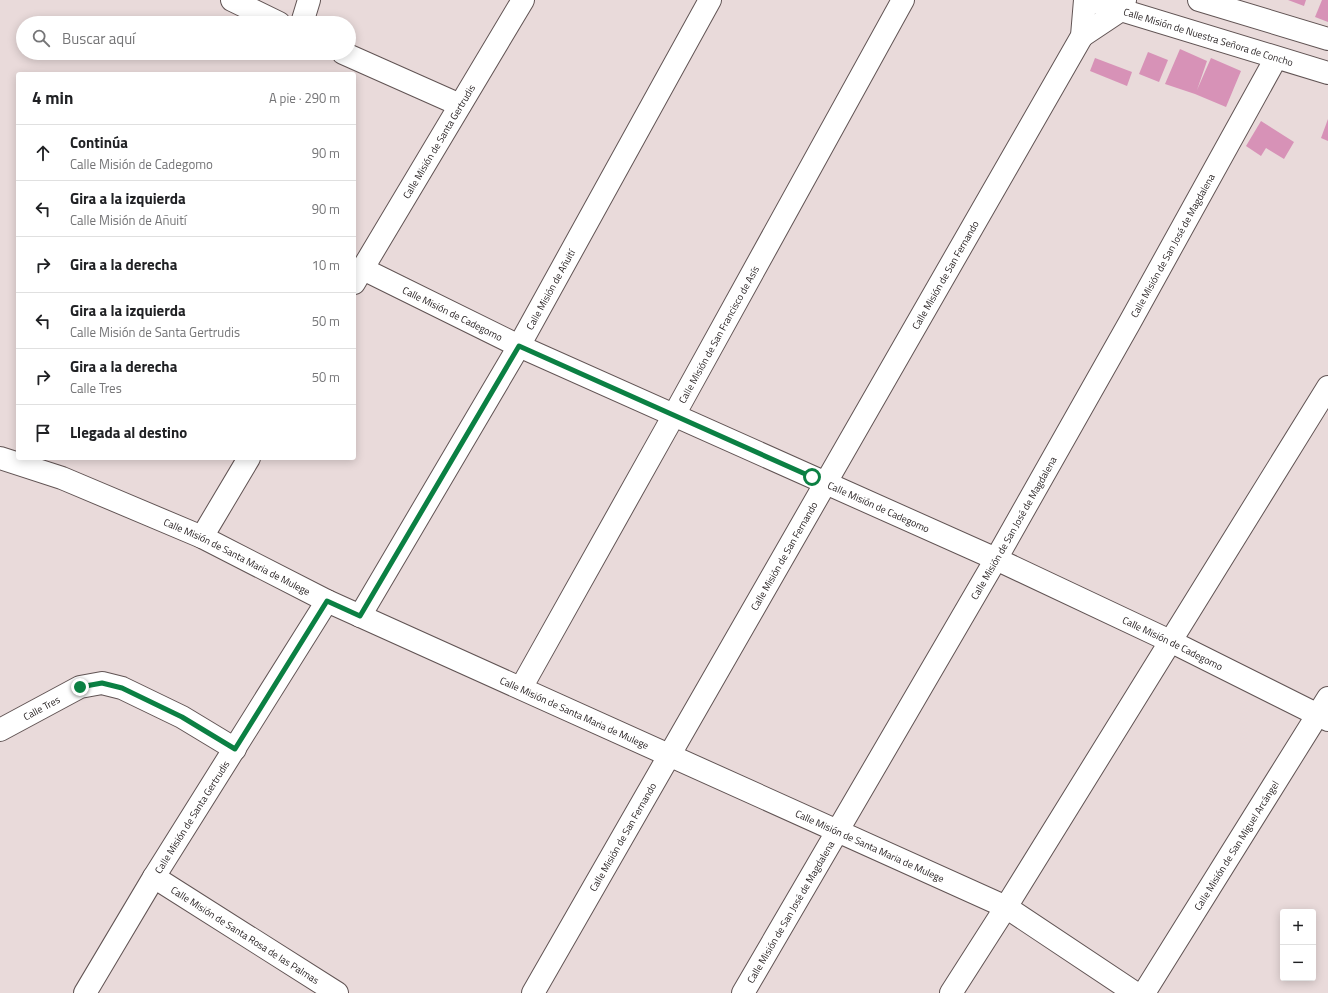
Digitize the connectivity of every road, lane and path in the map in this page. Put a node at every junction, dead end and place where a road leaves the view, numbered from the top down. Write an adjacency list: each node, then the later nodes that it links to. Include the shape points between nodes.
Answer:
1 (232, 0): 9 (street)
2 (309, 0): 10 (street)
3 (523, 0): 16 (street, Calle Misión de Santa Gertrudis)
4 (710, 0): 18 (street, Calle Misión de Añuití)
5 (903, 0): 20 (street, Calle Misión de San Francisco de Asís)
6 (1087, 0): 8 (street, Calle Misión de Nuestra Señora de Concho); 11 (street, Calle Misión de San Fernando)
7 (1199, 0): 12 (street)
8 (1123, 5): 11 (street, Calle Misión de San Fernando); 14 (street, Calle Misión de Nuestra Señora de Concho)
9 (265, 16)
10 (304, 16)
11 (1082, 36): 23 (street, Calle Misión de San Fernando)
12 (1328, 39)
13 (356, 58): 16 (street)
14 (1276, 58): 15 (street, Calle Misión de Nuestra Señora de Concho); 25 (street, Calle Misión de San José de Magdalena)
15 (1328, 73)
16 (460, 105): 17 (street, Calle Misión de Santa Gertrudis)
17 (358, 276): 18 (street, Calle Misión de Cadegomo)
18 (519, 346): 20 (street, Calle Misión de Cadegomo); 27 (street, Calle Misión de Añuití)
19 (1328, 387): 28 (street)
20 (674, 415): 23 (street, Calle Misión de Cadegomo); 29 (street, Calle Misión de San Francisco de Asís)
21 (0, 458): 24 (street, Calle Misión de Santa Maria de Mulege, via 62,478)
22 (248, 460): 24 (street)
23 (826, 483): 25 (street, Calle Misión de Cadegomo); 33 (street, Calle Misión de San Fernando)
24 (202, 537): 26 (street, Calle Misión de Santa Maria de Mulege)
25 (996, 559): 28 (street, Calle Misión de Cadegomo); 34 (street, Calle Misión de San José de Magdalena)
26 (327, 601): 27 (street, Calle Misión de Santa Maria de Mulege); 32 (street, Calle Misión de Santa Gertrudis)
27 (360, 616): 29 (street, Calle Misión de Santa Maria de Mulege)
28 (1170, 641): 30 (street, Calle Misión de Cadegomo); 36 (street)
29 (521, 688): 33 (street, Calle Misión de Santa Maria de Mulege)
30 (1325, 711): 43 (street, Calle Misión de San Miguel Arcángel)
31 (0, 730): 32 (street, Calle Tres, via 80,687 102,683 122,688 182,717)
32 (235, 749): 35 (street, Calle Misión de Santa Gertrudis)
33 (670, 755): 34 (street, Calle Misión de Santa Maria de Mulege); 39 (street, Calle Misión de San Fernando)
34 (837, 830): 36 (street, Calle Misión de Santa Maria de Mulege); 40 (street, Calle Misión de San José de Magdalena)
35 (154, 877): 37 (street, Calle Misión de Santa Gertrudis); 38 (street, Calle Misión de Santa Rosa de las Palmas)
36 (1006, 907): 41 (street); 42 (street, Calle Misión de Santa Maria de Mulege)
37 (85, 993)
38 (337, 993)
39 (533, 993)
40 (743, 993)
41 (951, 993)
42 (1135, 993)
43 (1144, 993)

